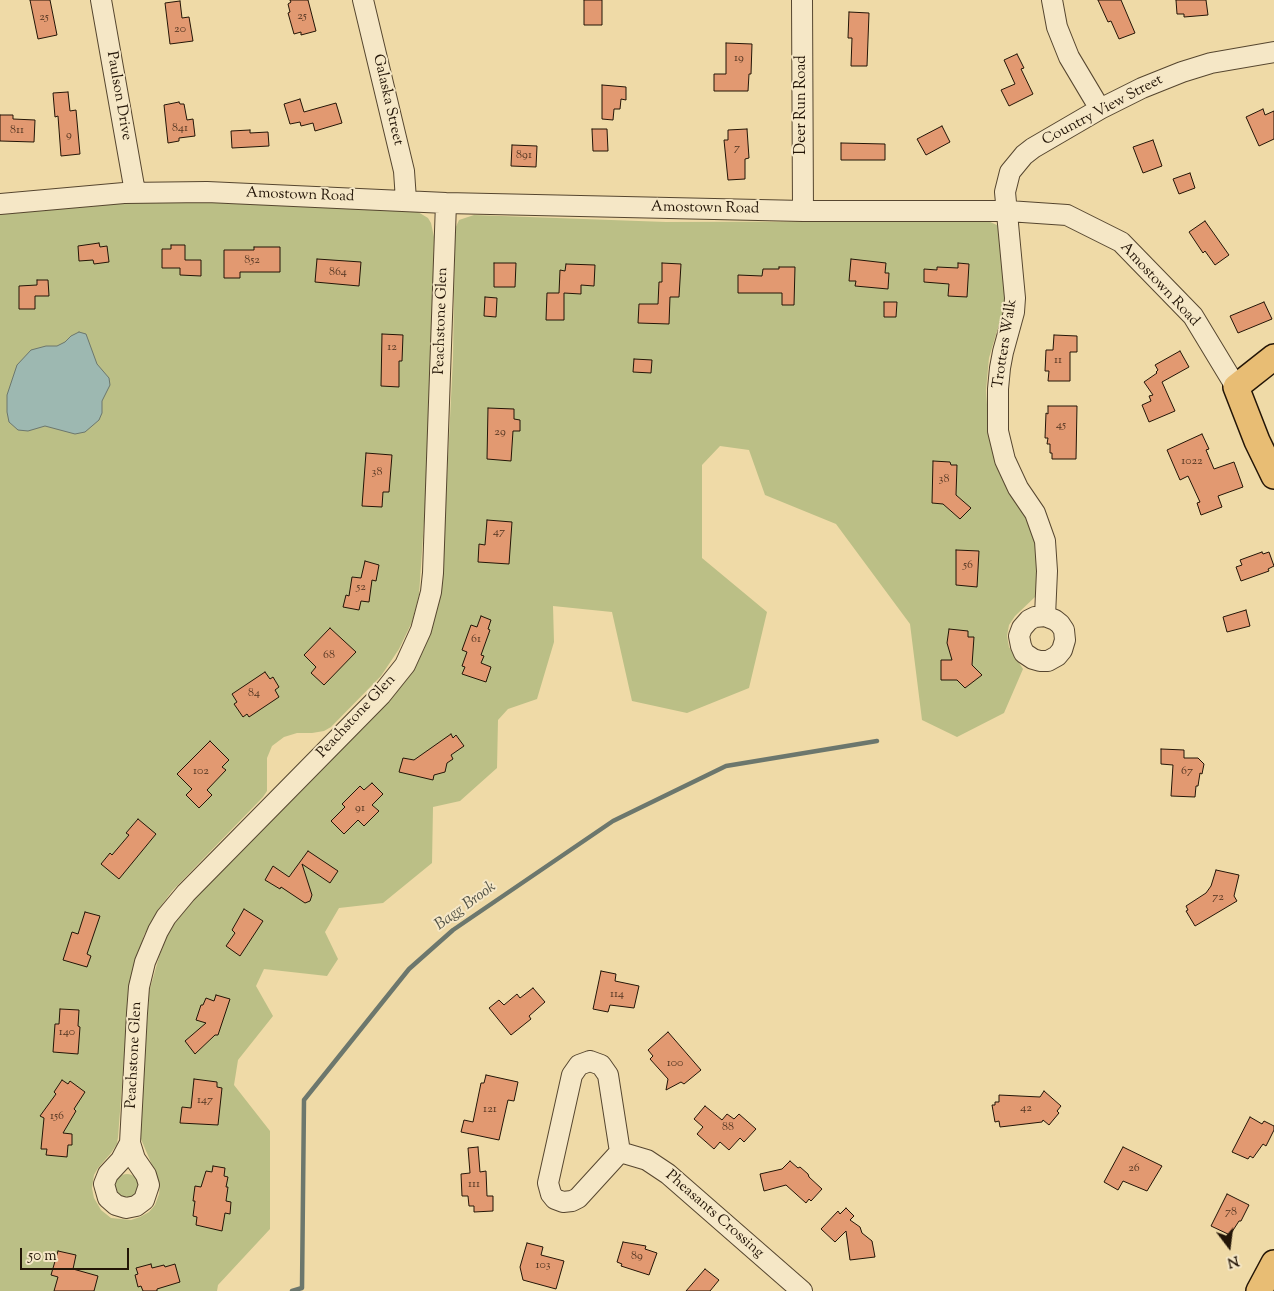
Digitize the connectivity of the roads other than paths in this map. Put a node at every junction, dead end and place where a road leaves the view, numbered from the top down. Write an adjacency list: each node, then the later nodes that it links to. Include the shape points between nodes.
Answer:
1 (102, 0): 7 (street, Paulson Drive)
2 (363, 0): 8 (street, Galaska Street, via 404,171)
3 (802, 0): 11 (street, Deer Run Road)
4 (1052, 0): 6 (street, via 1064,47)
5 (1274, 52): 6 (street, Country View Street, via 1227,59 1189,70)
6 (1100, 109): 12 (street, Country View Street, via 1033,148 1016,163 1006,186)
7 (135, 192): 8 (street, Amostown Road); 10 (street, Amostown Road)
8 (406, 200): 9 (street, Amostown Road)
9 (446, 203): 11 (street, Amostown Road); 17 (street, Peachstone Glen, via 433,573 421,630 405,665 381,696 186,893 158,930 145,962 140,987)
10 (0, 204)
11 (803, 211): 12 (street, Amostown Road)
12 (1008, 211): 14 (street, Amostown Road, via 1067,215 1121,242 1193,316); 16 (street, Trotters Walk, via 1015,298 1001,360 998,431 1009,470 1035,513 1045,541)
13 (1274, 358): 14 (main road)
14 (1236, 387): 15 (main road, Amostown Road)
15 (1274, 476)
16 (1045, 616)
17 (130, 1143)
18 (620, 1152): 18 (street, via 607,1072 596,1062 584,1062 572,1075 548,1183 551,1194 563,1202 575,1200); 20 (street, Pheasants Crossing, via 647,1160 668,1174)
19 (1274, 1263): 21 (main road)
20 (802, 1291)
21 (1259, 1291)

